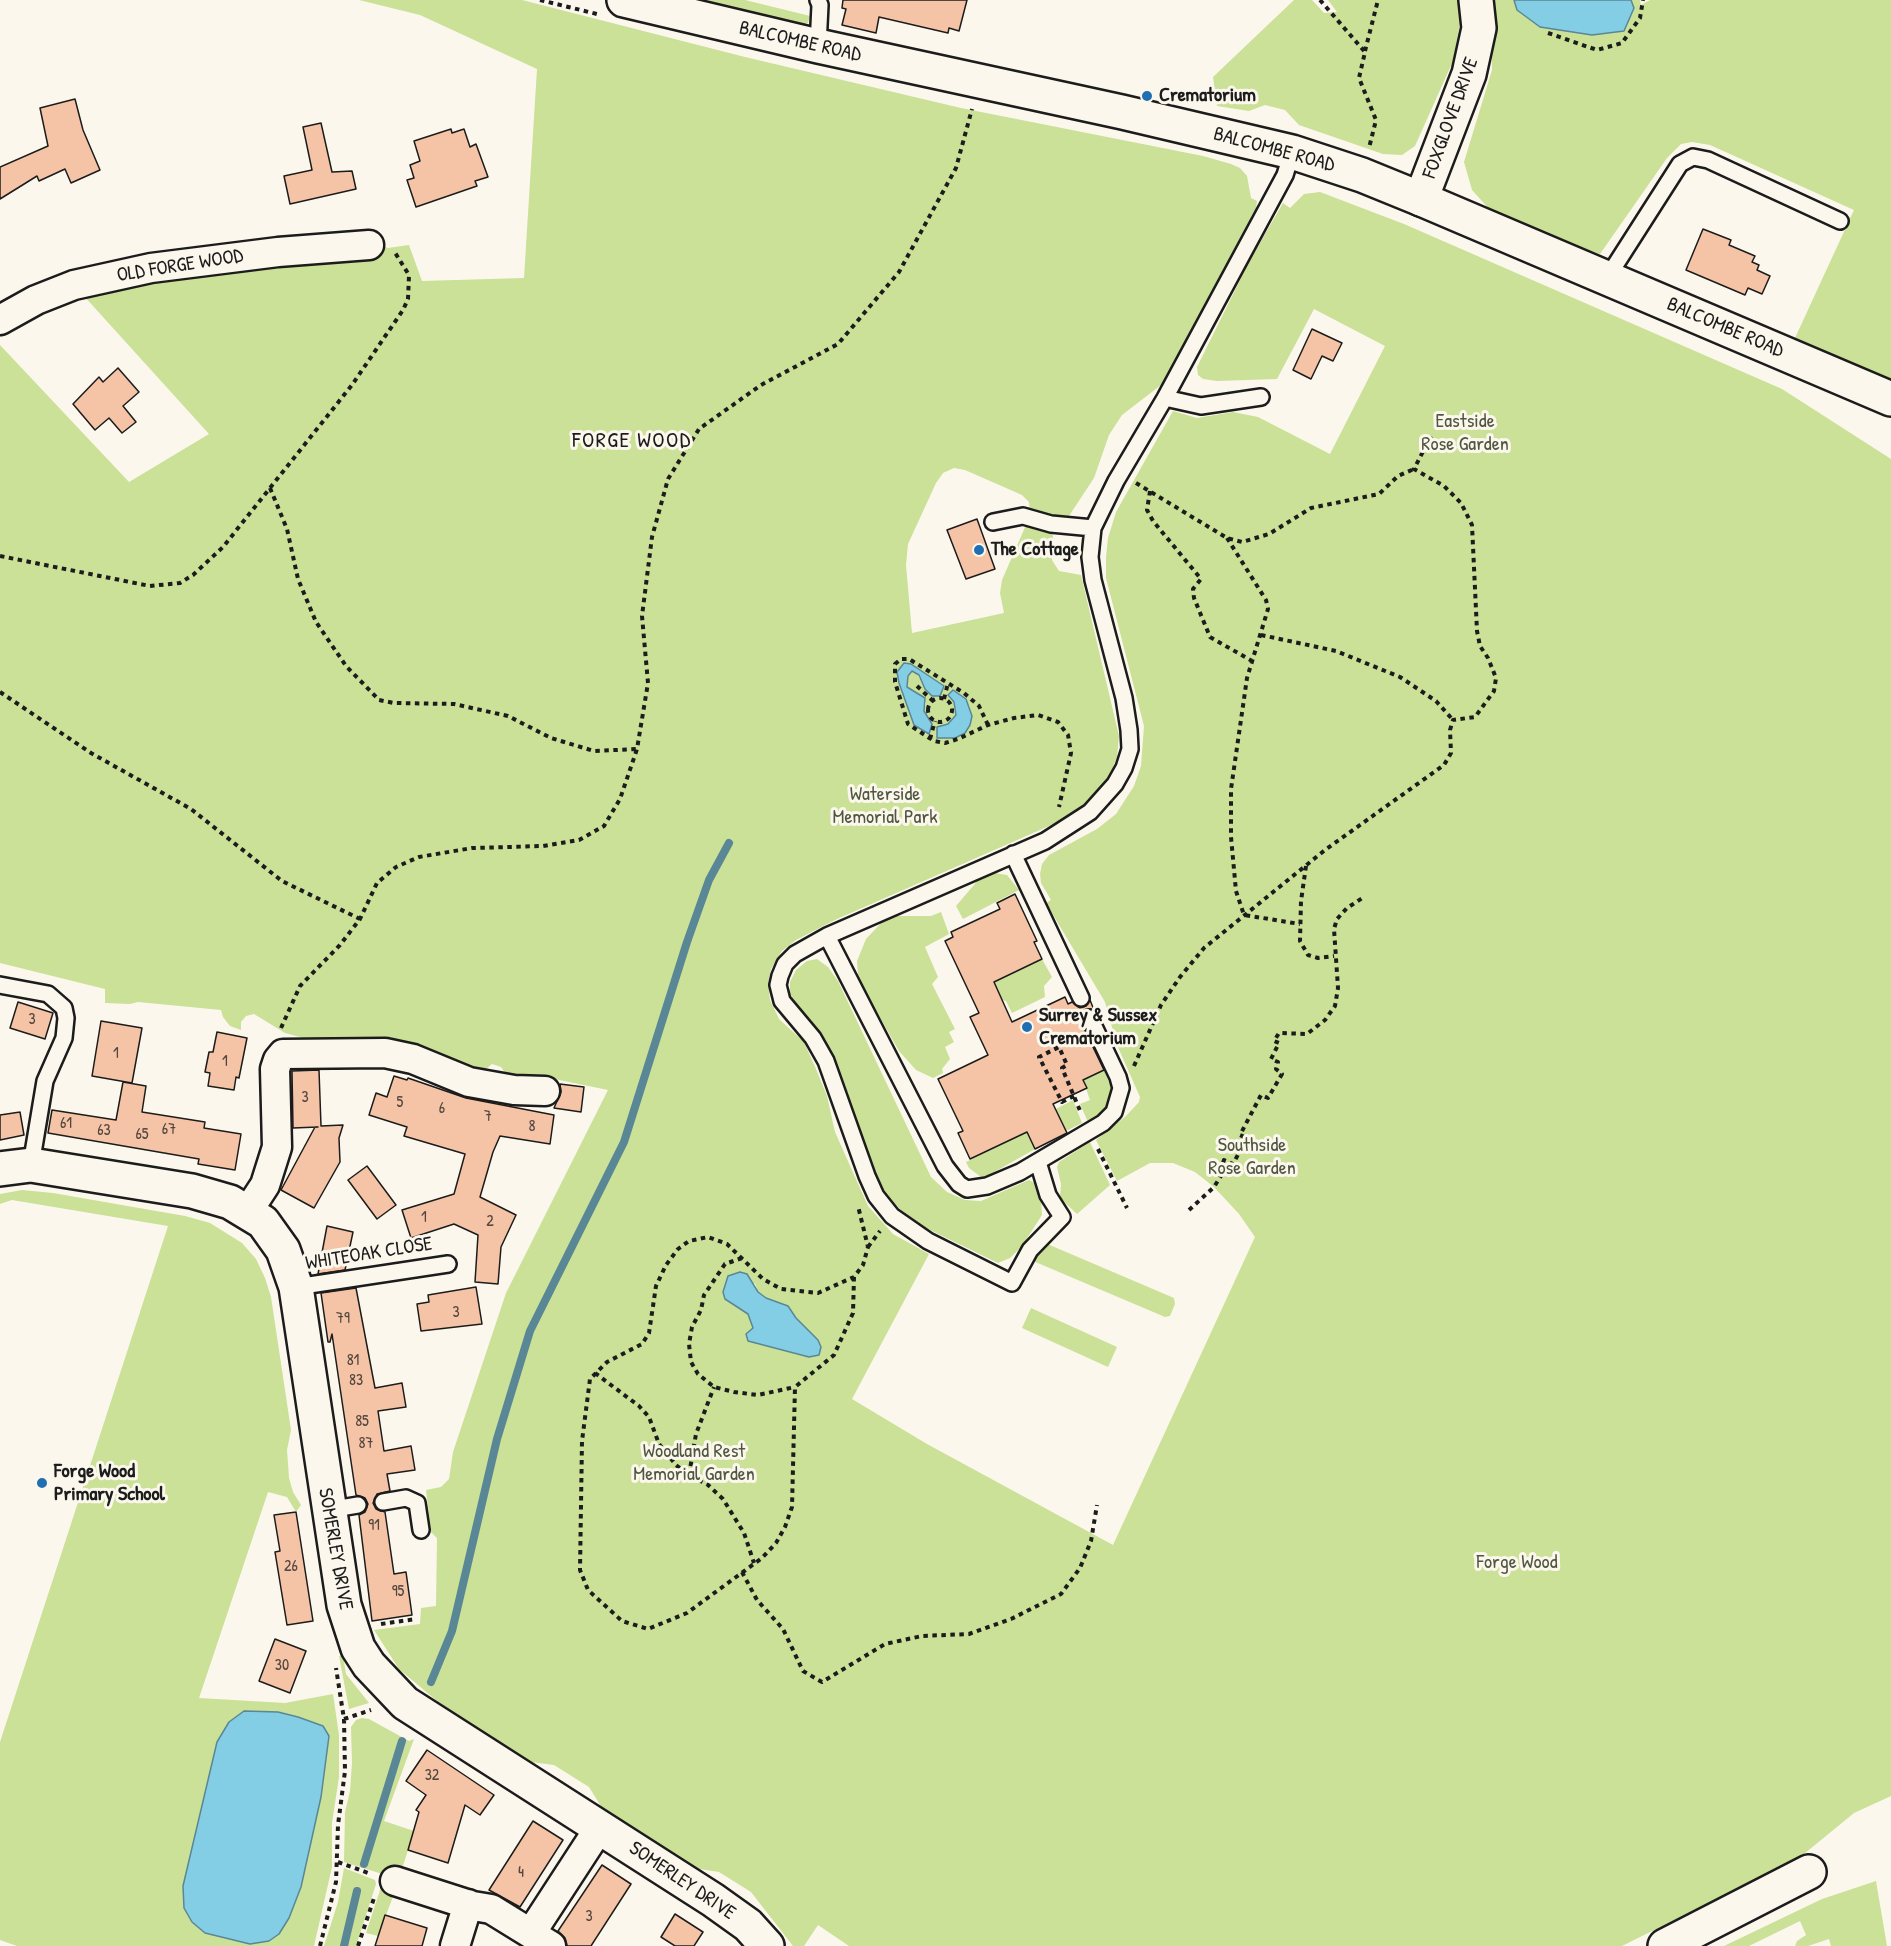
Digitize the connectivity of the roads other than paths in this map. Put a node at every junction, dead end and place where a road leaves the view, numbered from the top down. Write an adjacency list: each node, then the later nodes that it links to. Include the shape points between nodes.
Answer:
1 (624, 0): 4 (street, BALCOMBE ROAD)
2 (818, 0): 4 (lane)
3 (1476, 0): 6 (street, FOXGLOVE DRIVE, via 1479,28 1469,74)
4 (818, 46): 5 (street, BALCOMBE ROAD)
5 (1292, 152): 6 (street, BALCOMBE ROAD); 11 (lane, via 1285,175)
6 (1421, 199): 9 (street, BALCOMBE ROAD)
7 (1840, 221): 9 (lane, via 1708,160 1693,157 1680,164)
8 (369, 245): 10 (street, OLD FORGE WOOD, via 151,268 74,285)
9 (1607, 278): 13 (street, BALCOMBE ROAD)
10 (0, 320)
11 (1165, 398): 12 (lane, via 1201,406); 15 (lane, via 1120,473)
12 (1261, 398)
13 (1891, 399)
14 (993, 522): 15 (lane, via 1023,516 1051,524)
15 (1094, 528): 16 (lane, via 1090,557 1093,580 1124,698 1130,749 1124,768 1104,799 1090,812 1056,834)
16 (1013, 854): 17 (lane); 19 (lane)
17 (827, 936): 22 (lane, via 951,1176 967,1189 976,1189); 22 (lane, via 795,954 785,964 778,985 782,1001 813,1038 826,1061 876,1196 892,1216 928,1241 1012,1283 1030,1250 1062,1217 1048,1195)
18 (0, 984): 23 (lane, via 48,994 63,1008 66,1018 61,1047 47,1073)
19 (1081, 998)
20 (1090, 1018): 22 (lane, via 1121,1088 1114,1112)
21 (545, 1091): 24 (street, via 469,1082 413,1059 385,1053 283,1054 275,1069 277,1147 265,1185)
22 (1038, 1162)
23 (16, 1167): 24 (street, SOMERLEY DRIVE, via 192,1191)
24 (248, 1211): 26 (street, SOMERLEY DRIVE, via 274,1235)
25 (448, 1264): 26 (lane, WHITEOAK CLOSE)
26 (296, 1287): 29 (street, SOMERLEY DRIVE, via 343,1508 344,1605 358,1648 405,1703)
27 (383, 1502): 28 (lane, via 406,1498 417,1503)
28 (421, 1530)
29 (600, 1827): 33 (street); 35 (street, SOMERLEY DRIVE, via 731,1912)
30 (1809, 1872): 36 (street)
31 (388, 1879): 32 (street)
32 (468, 1905): 33 (street, via 491,1909); 34 (street)
33 (541, 1939)
34 (455, 1946)
35 (767, 1946)
36 (1665, 1946)

